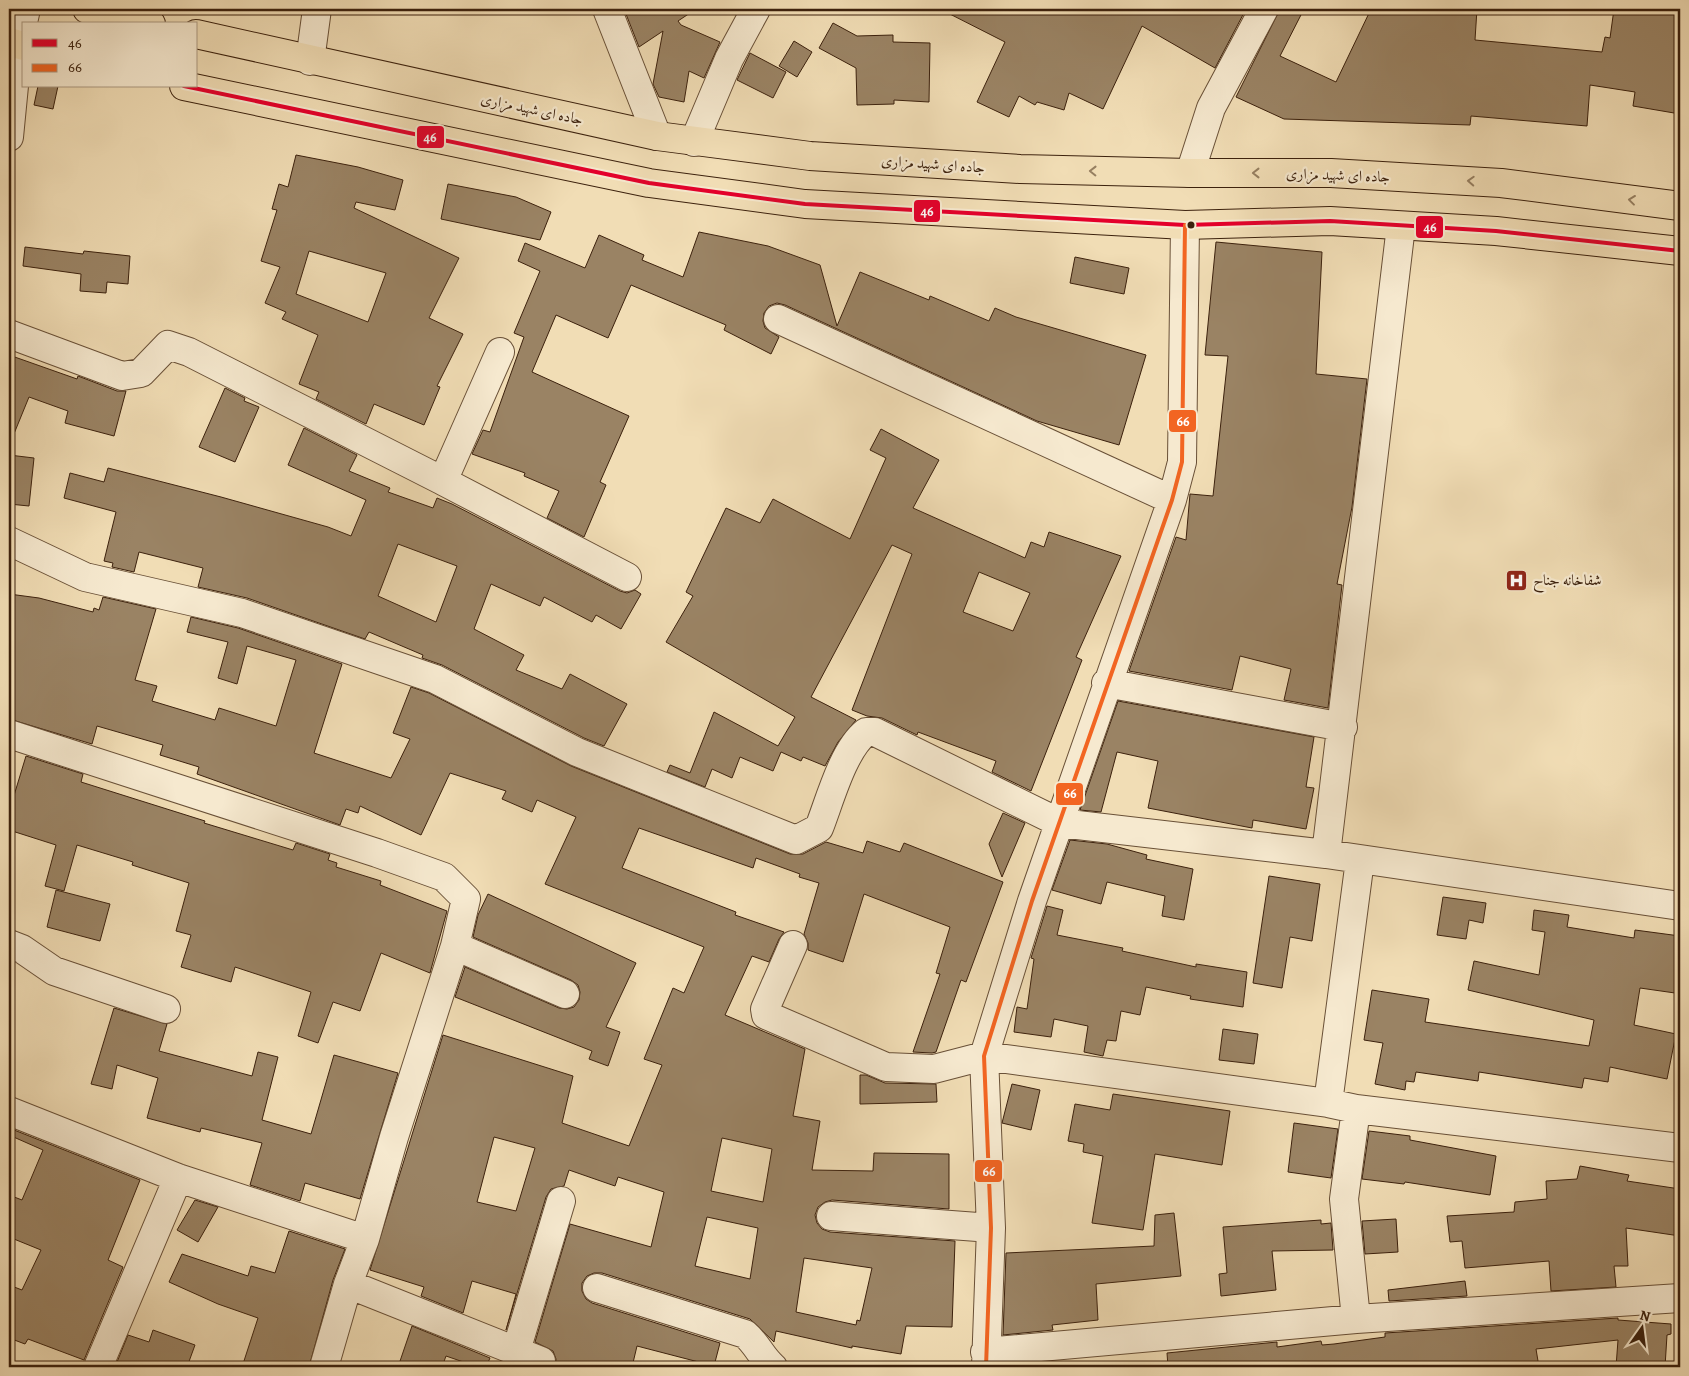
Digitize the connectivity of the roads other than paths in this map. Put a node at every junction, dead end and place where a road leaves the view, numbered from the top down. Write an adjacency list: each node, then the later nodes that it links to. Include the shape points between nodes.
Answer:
1 (26, 9): 8 (street)
2 (87, 9): 7 (main road)
3 (317, 9): 12 (street)
4 (606, 9): 14 (street)
5 (756, 9): 16 (street)
6 (1264, 9): 17 (street, via 1211,108)
7 (134, 17)
8 (23, 22)
9 (22, 25): 11 (street)
10 (198, 34): 12 (main road, جاده ای شهید مزاری)
11 (17, 44): 15 (street)
12 (310, 61): 14 (main road, جاده ای شهید مزاری)
13 (194, 88): 19 (main road, via 649,183 805,204)
14 (657, 136): 16 (main road, جاده ای شهید مزاری)
15 (9, 137)
16 (694, 142): 17 (main road, جاده ای شهید مزاری, one-way to 16, via 1020,169 819,157)
17 (1190, 173): 18 (main road, جاده ای شهید مزاری, one-way to 17, via 1501,183 1331,173)
18 (1680, 206)
19 (1185, 225): 20 (main road, via 1330,222); 26 (street, via 1182,462)
20 (1401, 226): 21 (main road, via 1496,231); 30 (street)
21 (1680, 251)
22 (778, 319): 26 (street)
23 (9, 334): 25 (street, via 122,376 141,373 168,346 189,352)
24 (500, 352): 25 (street)
25 (443, 481): 28 (street)
26 (1172, 500): 29 (street)
27 (9, 541): 32 (street, via 84,577 242,613 435,679 577,752 796,840 819,828 848,756 859,737 866,732 875,732)
28 (627, 577)
29 (1106, 684): 30 (street); 32 (street)
30 (1343, 727): 33 (street)
31 (9, 734): 38 (street, via 368,850 444,878 466,898)
32 (1060, 823): 33 (street); 41 (street)
33 (1326, 854): 34 (street)
34 (1360, 860): 35 (street); 42 (street)
35 (1680, 906)
36 (9, 944): 40 (street, via 54,971)
37 (793, 945): 41 (street, via 765,1009 766,1015 886,1067 934,1069)
38 (455, 946): 39 (street); 50 (street)
39 (564, 994)
40 (166, 1009)
41 (984, 1056): 42 (street); 49 (street)
42 (1328, 1103): 43 (street)
43 (1356, 1109): 45 (street); 54 (street, via 1344,1199)
44 (9, 1111): 46 (street)
45 (1680, 1148)
46 (178, 1178): 50 (street); 56 (street)
47 (561, 1201): 51 (street, via 528,1356)
48 (831, 1216): 49 (street)
49 (991, 1228): 55 (street)
50 (365, 1239): 51 (street)
51 (348, 1284): 57 (street)
52 (597, 1288): 58 (street, via 746,1334)
53 (1680, 1298): 54 (street)
54 (1356, 1319): 55 (street)
55 (985, 1360)
56 (98, 1367)
57 (324, 1367)
58 (773, 1367)

